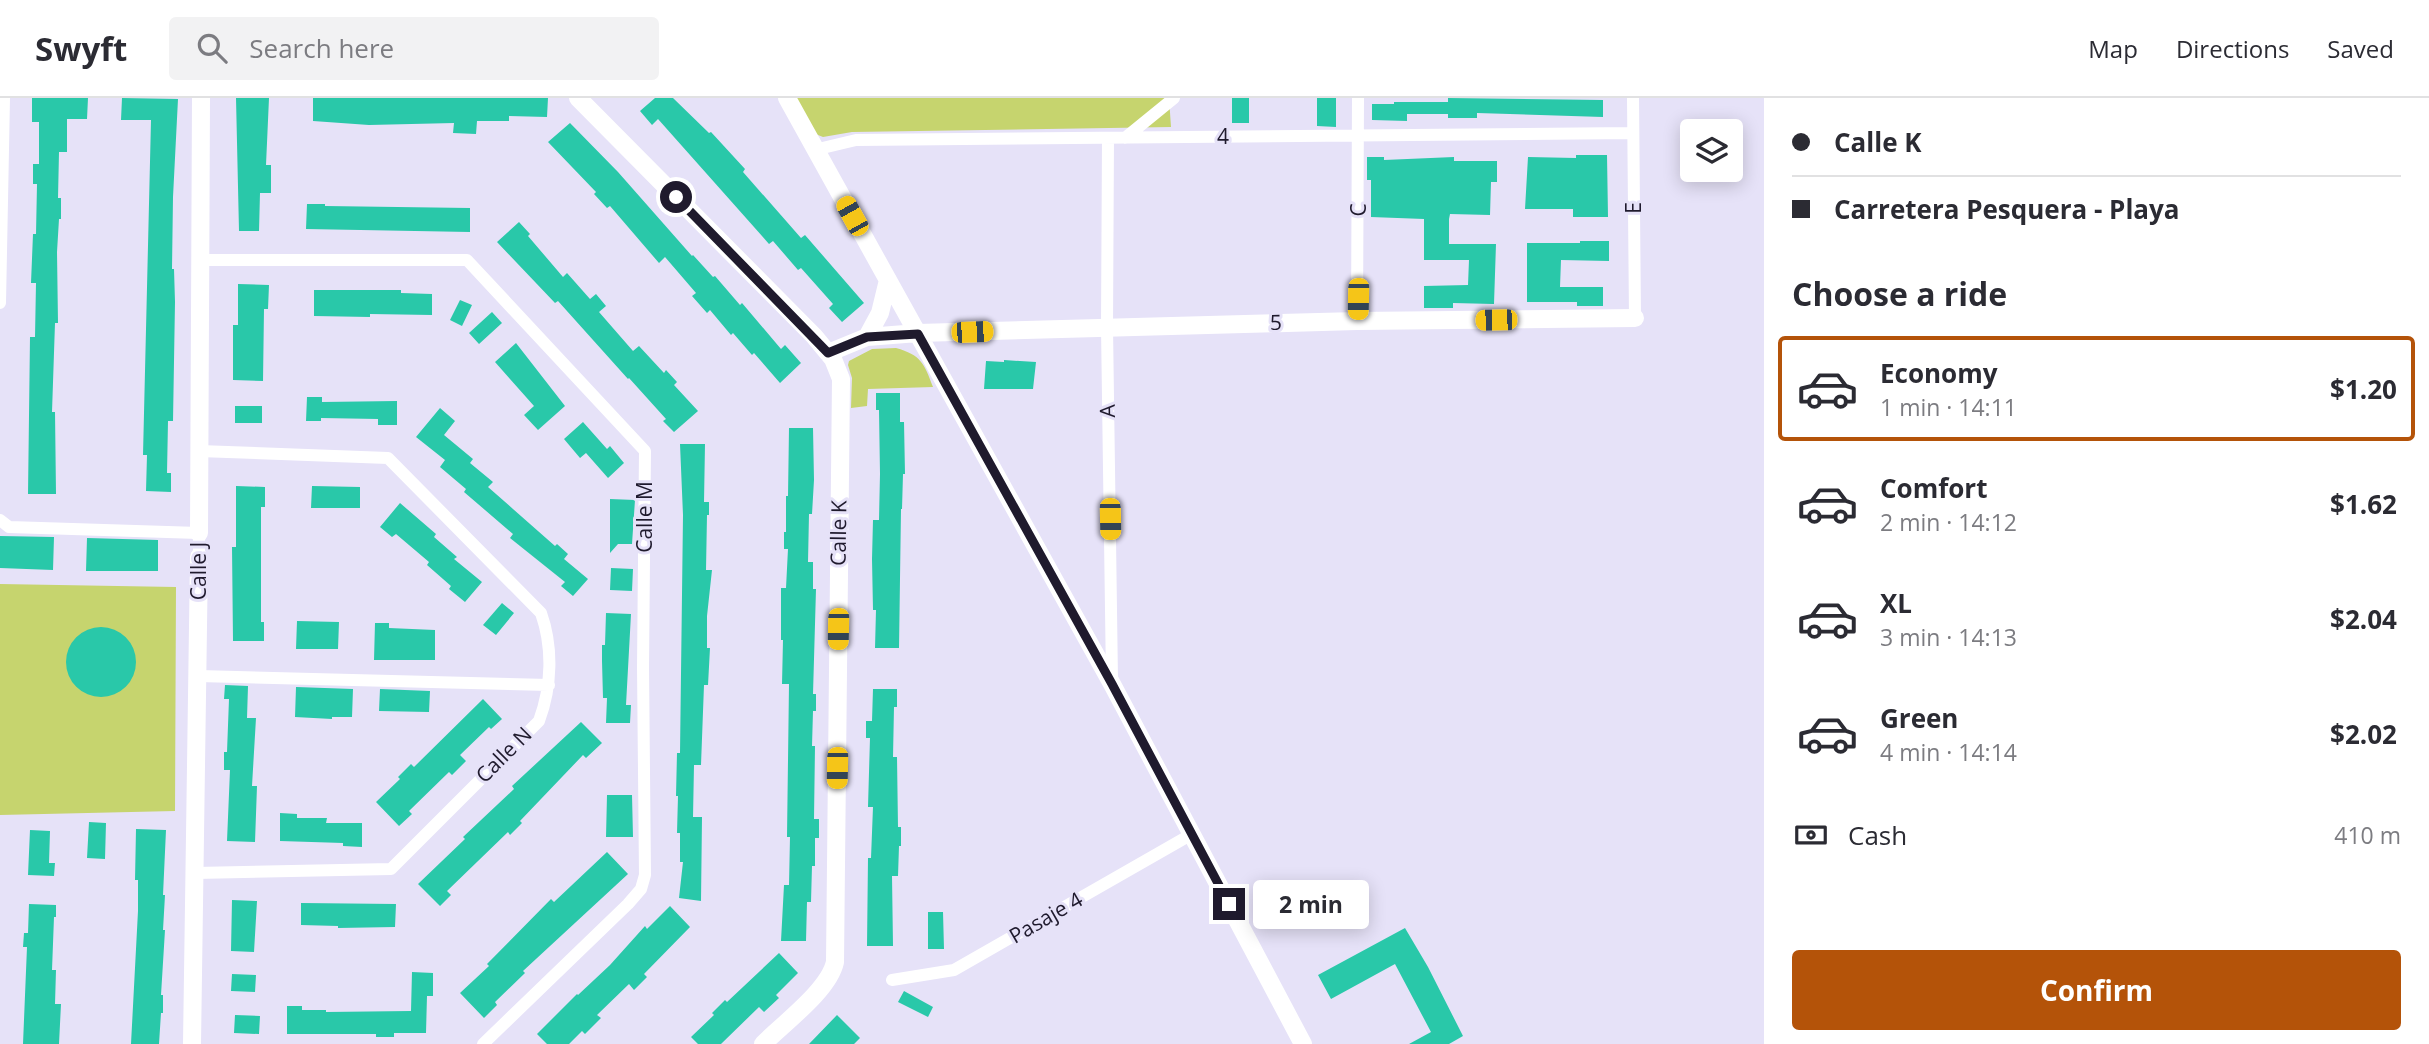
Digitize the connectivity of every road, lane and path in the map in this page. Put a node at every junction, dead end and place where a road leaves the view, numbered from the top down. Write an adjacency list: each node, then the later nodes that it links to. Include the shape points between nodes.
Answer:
1 (4, 98): 15 (street)
2 (201, 98): 13 (street, Calle J)
3 (578, 98): 21 (street, Calle K)
4 (787, 98): 12 (street)
5 (1174, 98): 11 (street)
6 (1358, 98): 9 (street, C)
7 (1633, 98): 8 (street, E)
8 (1633, 133): 9 (street, 4); 16 (street, E)
9 (1358, 136): 11 (street, 4); 17 (street, C)
10 (1108, 138): 11 (street, 4); 12 (street, 4, via 856,140); 18 (street, A)
11 (1125, 138)
12 (814, 149): 14 (street)
13 (200, 260): 22 (street, Calle J); 33 (street, Calle M, via 467,260 645,450 645,875 641,889 628,904)
14 (888, 280): 19 (street); 20 (street, via 880,313)
15 (0, 303)
16 (1635, 318): 17 (street, 5)
17 (1357, 321): 18 (street, 5)
18 (1107, 327): 19 (street, 5); 27 (street, A)
19 (918, 334): 20 (street, 5); 27 (street)
20 (867, 337): 21 (street, 5)
21 (828, 353): 34 (street, Calle K, via 841,379 835,962 823,985)
22 (199, 451): 24 (street, Calle J); 28 (street, Calle N, via 388,458 541,612 549,635)
23 (0, 520): 24 (street, via 9,527)
24 (199, 533): 25 (street, Calle J)
25 (199, 557): 26 (street, Calle J)
26 (198, 676): 28 (street); 30 (street, Calle J)
27 (1112, 684): 29 (street)
28 (549, 685): 30 (street, Calle N, via 539,721 391,869)
29 (1192, 834): 31 (street, Pasaje 4, via 954,970); 35 (street)
30 (195, 873): 32 (street, Calle J)
31 (892, 980)
32 (192, 1044)
33 (483, 1044)
34 (762, 1044)
35 (1303, 1044)

